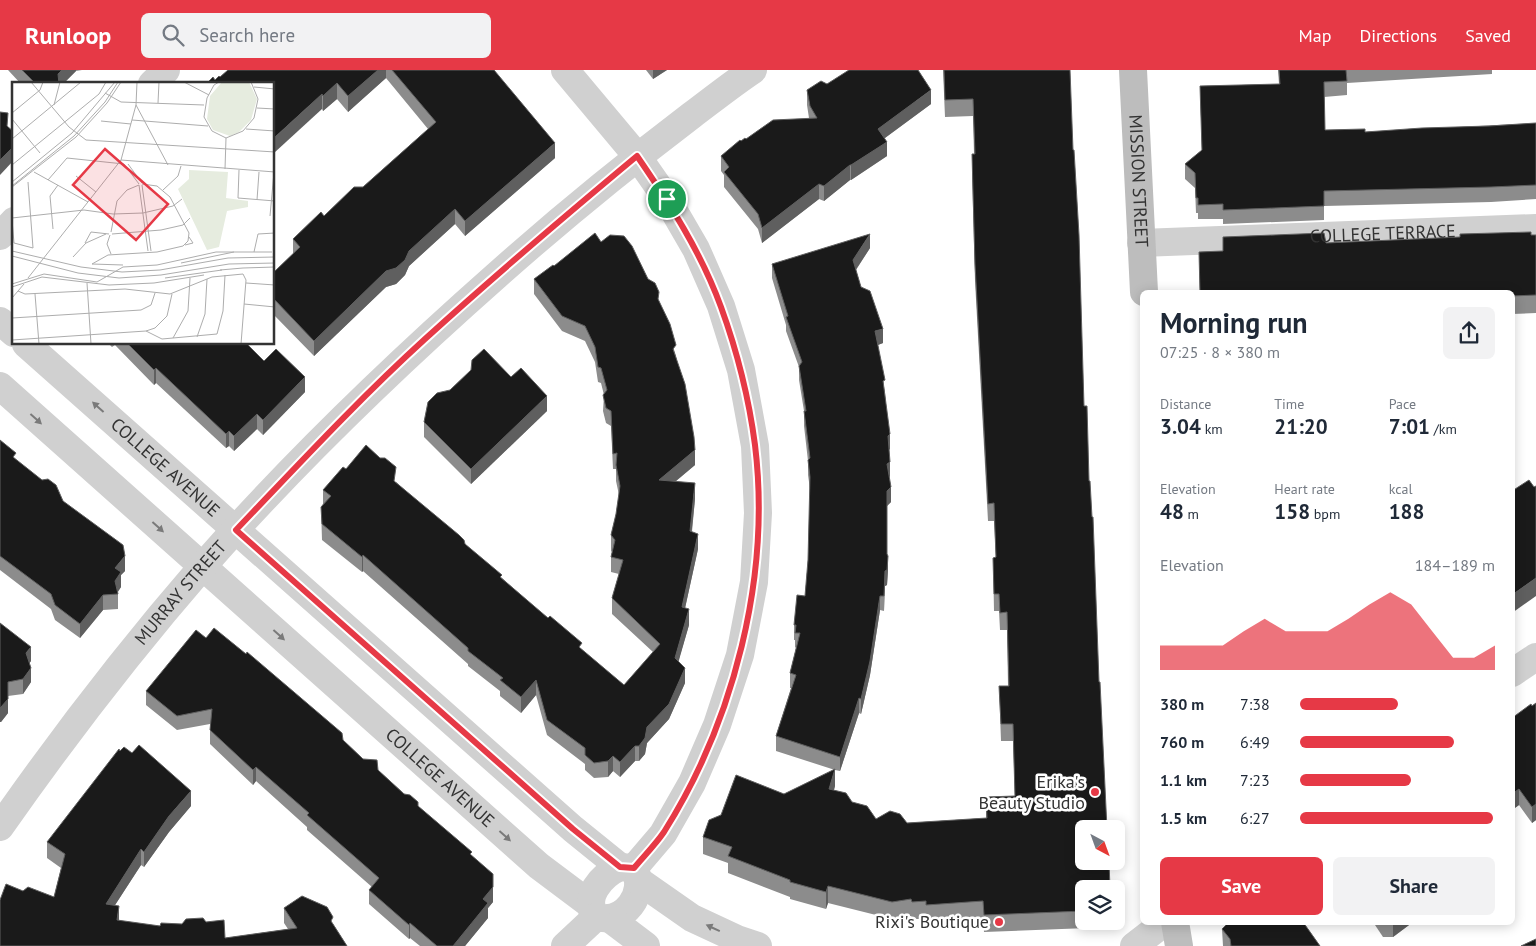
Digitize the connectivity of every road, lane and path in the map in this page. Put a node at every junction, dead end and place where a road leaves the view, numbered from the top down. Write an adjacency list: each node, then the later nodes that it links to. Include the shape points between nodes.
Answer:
1 (166, 70): 5 (street)
2 (565, 70): 6 (street)
3 (753, 70): 6 (street, MURRAY STREET)
4 (1133, 70): 10 (main road, MISSION STREET)
5 (154, 82)
6 (637, 156): 16 (street, MURRAY STREET, via 424,340 328,433); 21 (street, via 696,249 721,306 741,370 755,446 758,513 754,582 740,655 718,725 692,783 663,834)
7 (12, 223): 9 (street)
8 (1536, 228): 10 (street, COLLEGE TERRACE)
9 (0, 236)
10 (1141, 243): 11 (main road, MISSION STREET)
11 (1144, 290)
12 (0, 320): 13 (street)
13 (12, 331)
14 (27, 345): 16 (street, COLLEGE AVENUE, one-way to 14)
15 (0, 386): 17 (street, COLLEGE AVENUE, one-way to 17)
16 (236, 530): 17 (street, MURRAY STREET); 21 (street, COLLEGE AVENUE, via 573,829)
17 (202, 567): 20 (street, MURRAY STREET, via 121,663); 22 (street, COLLEGE AVENUE, one-way to 22, via 539,866)
18 (1536, 657): 19 (street)
19 (1515, 671)
20 (0, 827)
21 (631, 872): 22 (street, via 610,872 600,882 593,893); 22 (street, via 638,892 630,905 620,914); 27 (street, COLLEGE AVENUE, one-way to 21, via 692,918)
22 (599, 913): 25 (street); 26 (street, COLLEGE AVENUE)
23 (1161, 925): 28 (street)
24 (1176, 925): 29 (main road)
25 (565, 946)
26 (646, 946)
27 (758, 946)
28 (1134, 946)
29 (1179, 946)

